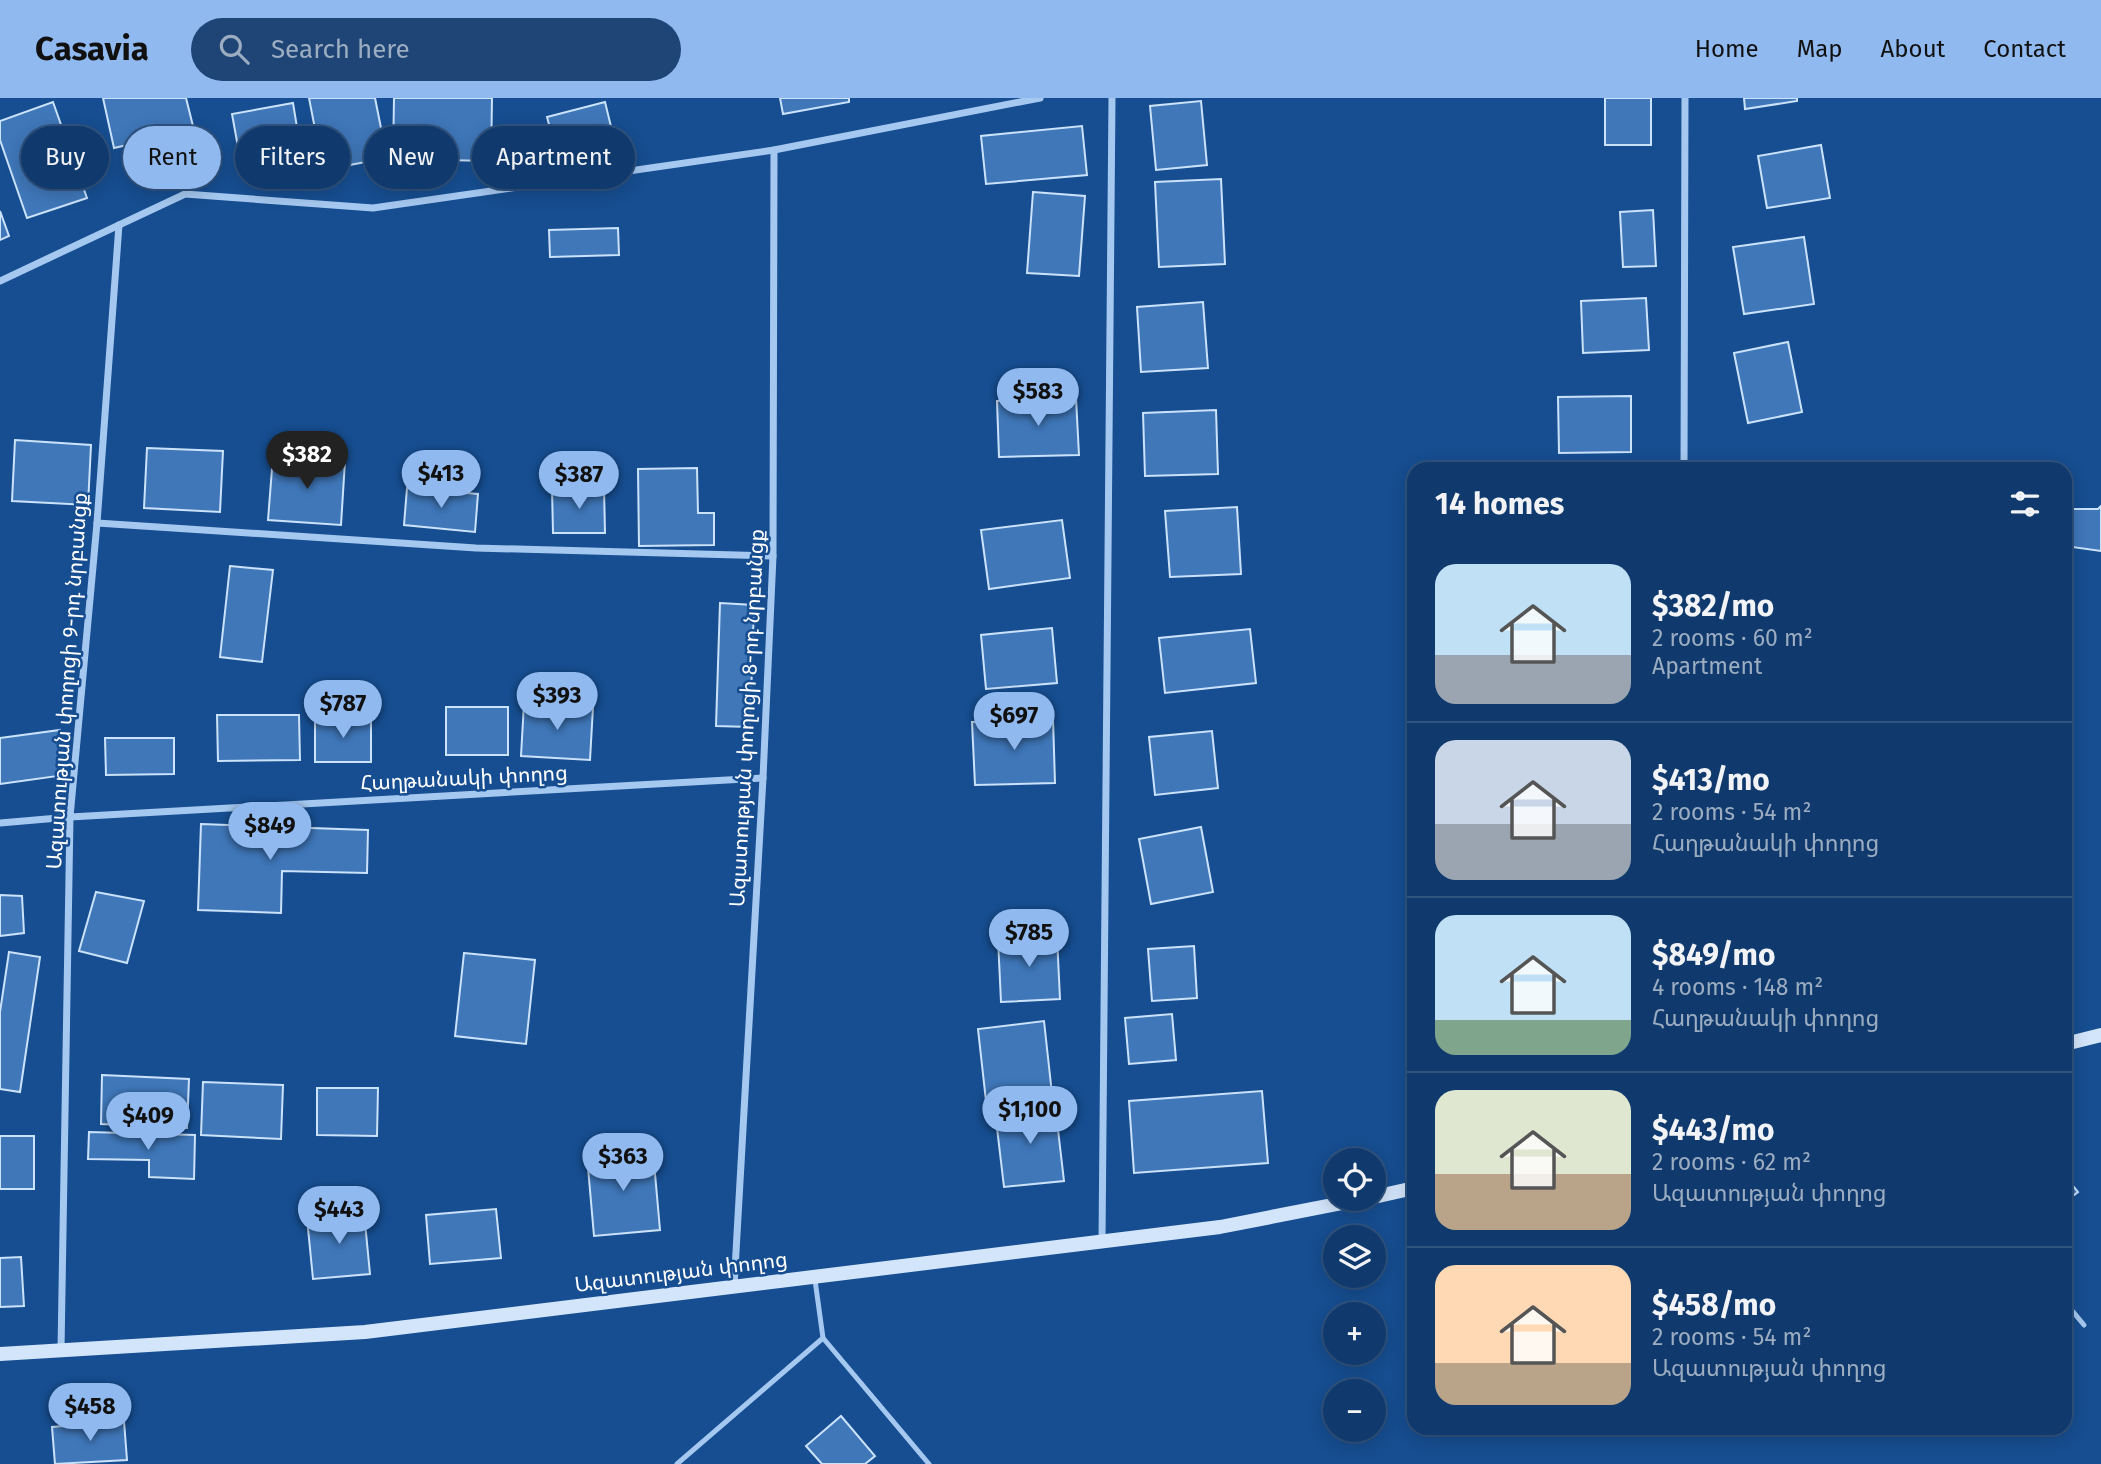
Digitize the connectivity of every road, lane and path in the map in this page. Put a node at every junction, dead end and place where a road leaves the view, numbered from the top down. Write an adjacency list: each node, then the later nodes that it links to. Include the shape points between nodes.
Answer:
1 (1040, 98): 4 (street)
2 (1112, 98): 18 (street)
3 (1685, 98): 7 (street)
4 (774, 150): 5 (street, via 373,208 185,194); 9 (street, Ազատության փողոցի 8-րդ նրբանցք)
5 (119, 225): 6 (street); 8 (street, Ազատության փողոցի 9-րդ նրբանցք)
6 (0, 281)
7 (1684, 462)
8 (97, 523): 9 (street, via 476,548); 11 (street, Ազատության փողոցի 9-րդ նրբանցք)
9 (773, 556): 10 (street, Ազատության փողոցի 8-րդ նրբանցք)
10 (763, 778): 11 (street, Հաղթանակի փողոց); 20 (street, Ազատության փողոցի 8-րդ նրբանցք)
11 (70, 817): 12 (street, Հաղթանակի փողոց); 24 (street, Ազատության փողոցի 9-րդ նրբանցք)
12 (0, 823)
13 (2101, 1035): 14 (street)
14 (2072, 1042)
15 (1407, 1189): 16 (street)
16 (1386, 1194)
17 (1323, 1207): 18 (street, Ազատության փողոց, via 1220,1227)
18 (1102, 1241): 19 (street, Ազատության փողոց)
19 (814, 1277): 20 (street, Ազատության փողոց); 23 (lane)
20 (734, 1287): 24 (street, Ազատության փողոց, via 365,1332)
21 (2072, 1310): 22 (lane)
22 (2084, 1325)
23 (823, 1338): 26 (lane); 27 (lane)
24 (61, 1351): 25 (street, Ազատության փողոց)
25 (0, 1354)
26 (677, 1464)
27 (929, 1464)

